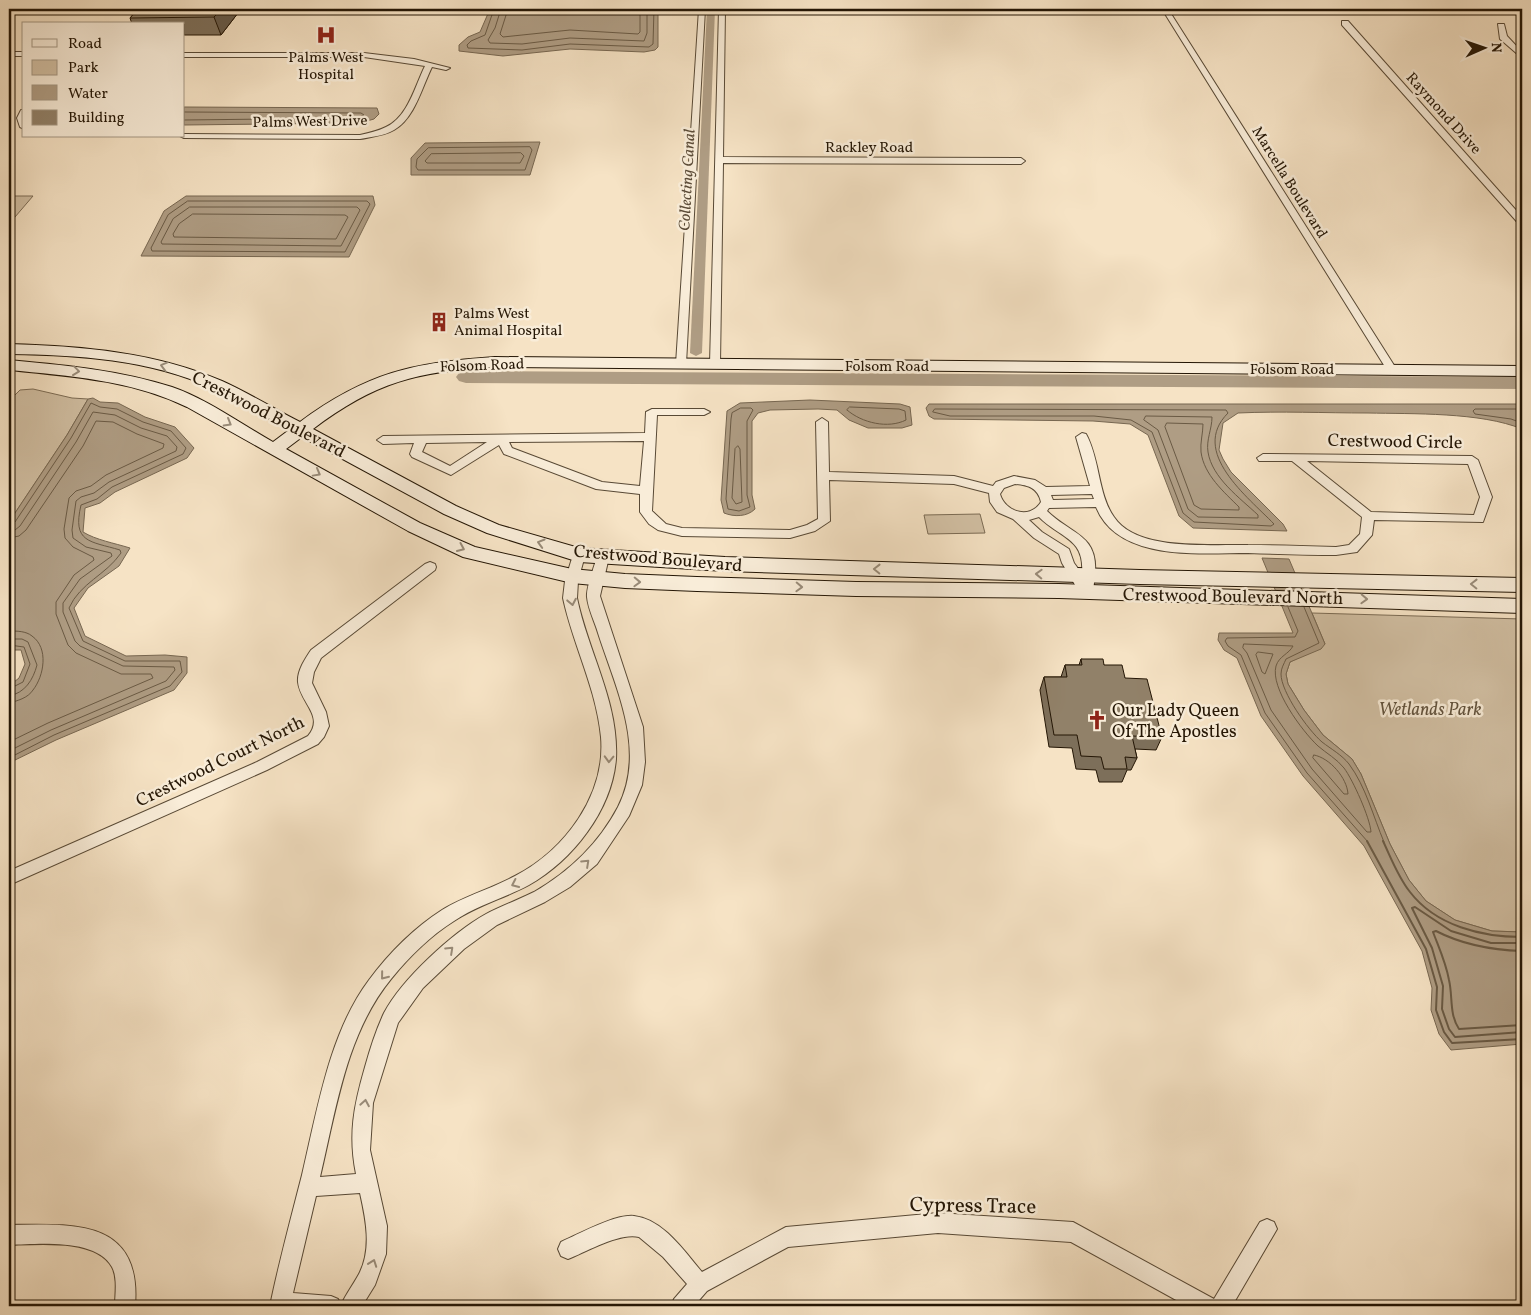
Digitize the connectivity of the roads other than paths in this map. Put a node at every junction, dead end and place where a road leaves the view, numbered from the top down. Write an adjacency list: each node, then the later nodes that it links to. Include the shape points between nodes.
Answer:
1 (702, 9): 19 (street)
2 (722, 9): 15 (street)
3 (1164, 9): 22 (street, Marcella Boulevard)
4 (1345, 23): 17 (street, Raymond Drive)
5 (1501, 26): 10 (street, via 1503,37)
6 (9, 54): 7 (street)
7 (22, 56)
8 (22, 56): 11 (street)
9 (185, 56): 12 (street, via 364,59 409,66)
10 (1522, 56)
11 (9, 58)
12 (429, 65): 13 (street); 14 (street, Palms West Drive, via 404,117 376,134)
13 (446, 68)
14 (185, 136)
15 (718, 160): 16 (street, Rackley Road); 20 (street)
16 (1021, 161)
17 (1522, 222)
18 (9, 349): 26 (main road, Crestwood Boulevard, one-way to 18, via 192,374 116,356)
19 (681, 364): 20 (main road, Folsom Road); 26 (main road, Folsom Road, via 495,362 420,369 364,388)
20 (715, 364): 22 (main road, Folsom Road)
21 (9, 365): 32 (main road, Crestwood Boulevard, one-way to 32, via 98,374 167,391)
22 (1392, 370): 23 (main road, Folsom Road)
23 (1522, 371)
24 (704, 412): 27 (street, via 652,412)
25 (822, 422): 35 (street)
26 (303, 430): 32 (main road, Folsom Road); 43 (main road, Crestwood Boulevard, one-way to 26, via 493,529 450,510)
27 (650, 437): 29 (street); 37 (street)
28 (1082, 437): 39 (street)
29 (501, 439): 31 (street); 31 (street, via 451,471 416,454); 37 (street, via 508,452 600,486)
30 (383, 440): 31 (street)
31 (421, 440)
32 (274, 450): 46 (main road, Crestwood Boulevard, one-way to 46, via 414,527 470,552)
33 (1295, 457): 34 (street, Crestwood Circle); 42 (street, Crestwood Circle); 42 (street, Crestwood Circle, via 1472,460 1486,497 1479,519)
34 (1264, 458)
35 (823, 476): 36 (street); 37 (street, via 824,520 790,534 682,532 662,527 646,512)
36 (938, 480): 38 (street)
37 (646, 491)
38 (996, 491): 40 (street, via 1014,480 1023,481 1031,483); 41 (street, via 1002,510)
39 (1099, 496): 40 (street); 42 (street, via 1107,520 1120,532 1141,541 1190,548 1353,549 1366,535)
40 (1045, 501): 41 (street, via 1034,515); 49 (street, via 1050,521 1084,545 1090,563)
41 (1017, 516): 49 (street, via 1038,536 1065,552 1068,563)
42 (1368, 516)
43 (580, 555): 44 (main road, Crestwood Boulevard); 46 (street)
44 (604, 557): 48 (street); 49 (main road, Crestwood Boulevard, one-way to 44)
45 (430, 567): 53 (street, Crestwood Court North, via 316,654 305,682 322,721 320,734 313,740 262,766)
46 (572, 576): 48 (main road, Crestwood Boulevard); 55 (street, one-way to 55, via 570,598 608,732 609,763 597,802 567,845 547,865 524,880 464,906 439,922 374,989 360,1009 343,1053)
47 (1140, 577): 49 (main road, Crestwood Boulevard); 50 (main road, Crestwood Boulevard North, one-way to 47)
48 (597, 578): 51 (main road, Crestwood Boulevard, one-way to 51, via 688,584); 54 (street, one-way to 48, via 361,1150 364,1103 391,1018 417,982 458,943 491,920 564,882 591,859 624,810 634,785 638,762 636,727 593,596)
49 (1083, 581): 51 (main road, Crestwood Boulevard North); 52 (main road, Crestwood Boulevard North, one-way to 52, via 1265,598)
50 (1522, 585)
51 (944, 590)
52 (1522, 606)
53 (9, 878)
54 (367, 1183): 55 (street); 63 (street, one-way to 54, via 368,1278 376,1254 377,1226)
55 (308, 1187): 60 (street)
56 (1267, 1229): 66 (street)
57 (9, 1235): 61 (street, via 70,1235 112,1249 125,1276)
58 (568, 1250): 59 (street, via 634,1226 652,1233)
59 (700, 1284): 64 (street, Cypress Trace); 65 (street, Cypress Trace, via 786,1237 938,1223 1073,1232)
60 (280, 1304): 62 (street)
61 (125, 1306)
62 (331, 1306)
63 (351, 1306)
64 (681, 1306)
65 (1207, 1306)
66 (1221, 1306)

